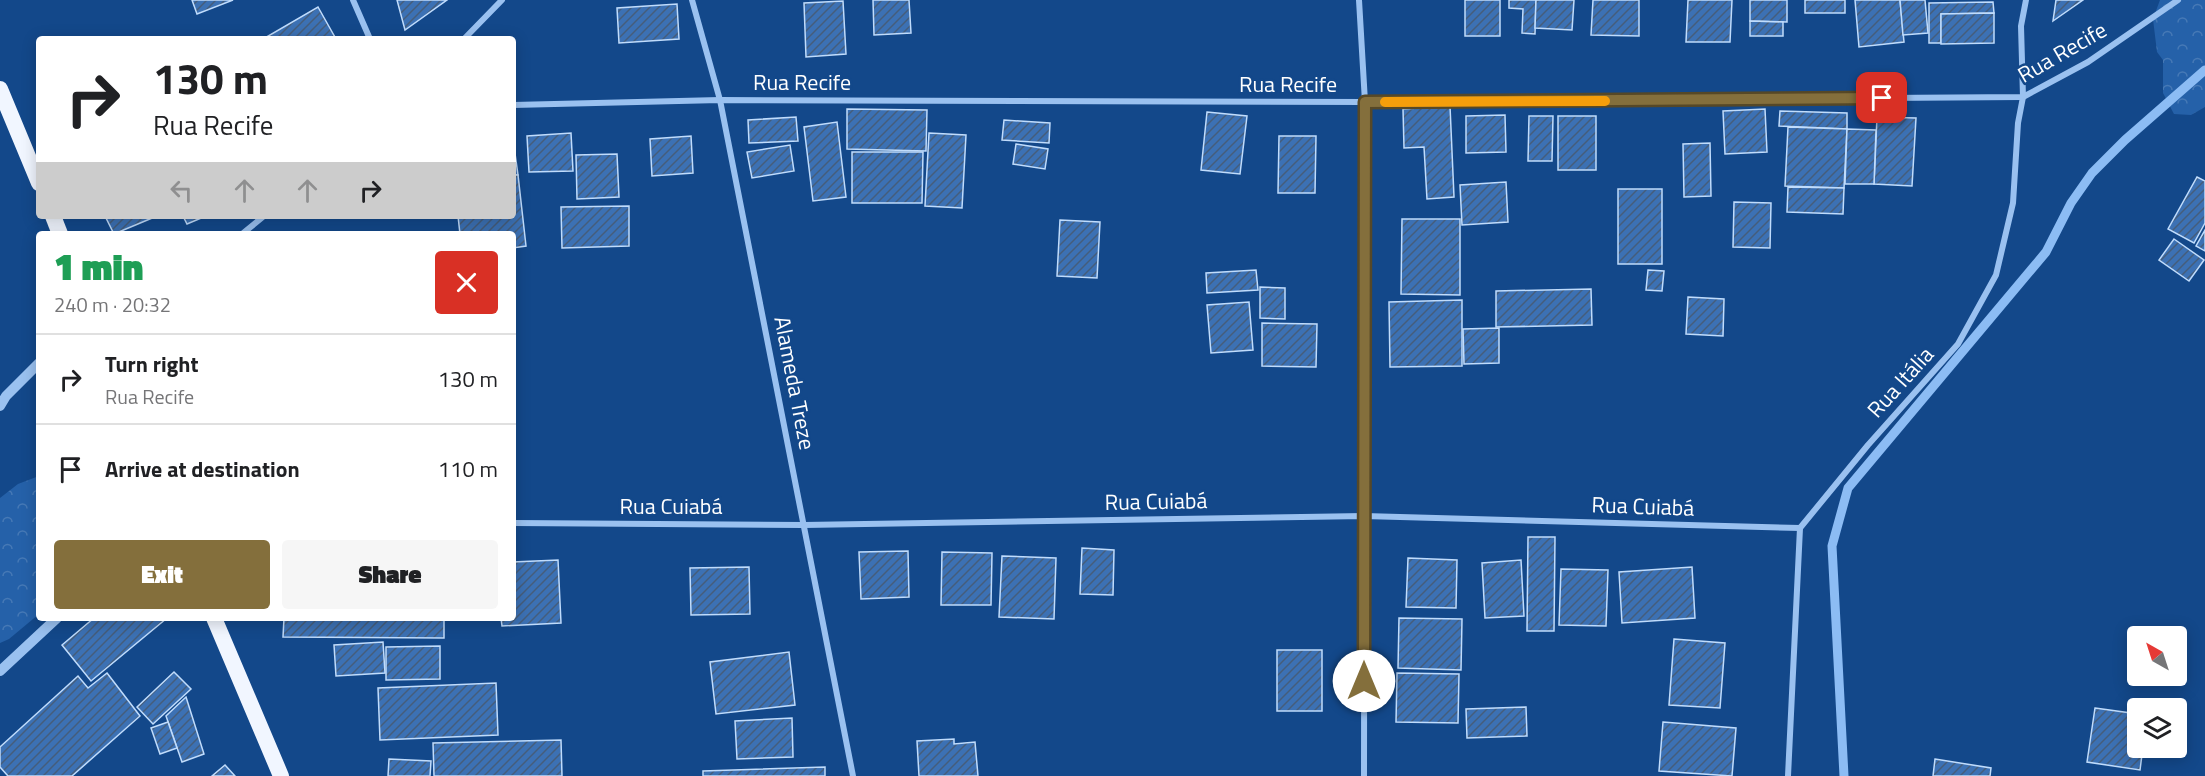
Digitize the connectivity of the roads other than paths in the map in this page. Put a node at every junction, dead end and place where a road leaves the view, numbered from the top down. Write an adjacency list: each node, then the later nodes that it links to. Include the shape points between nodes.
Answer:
1 (353, 0): 7 (street)
2 (502, 0): 8 (street)
3 (692, 0): 11 (street, Alameda Treze)
4 (1359, 0): 12 (street)
5 (2026, 0): 10 (street, Rua Itália, via 2021,26)
6 (2178, 0): 10 (street, Rua Recife, via 2088,62)
7 (369, 36)
8 (467, 36)
9 (0, 89): 14 (highway)
10 (2023, 97): 12 (street, Rua Recife); 22 (street, Rua Itália, via 2013,203 1996,275 1958,344)
11 (720, 100): 12 (street, Rua Recife); 13 (street, Rua Recife); 21 (street, Alameda Treze)
12 (1365, 102): 19 (street)
13 (516, 105)
14 (36, 176)
15 (260, 219): 16 (street)
16 (246, 231)
17 (36, 366): 18 (street)
18 (0, 406)
19 (1364, 516): 21 (street, Rua Cuiabá); 22 (street, Rua Cuiabá); 28 (street)
20 (516, 523): 21 (street, Rua Cuiabá)
21 (804, 525): 27 (street, Alameda Treze)
22 (1800, 528): 29 (street)
23 (54, 621): 25 (street)
24 (215, 621): 26 (highway)
25 (0, 671)
26 (281, 776)
27 (853, 776)
28 (1364, 776)
29 (1788, 776)

